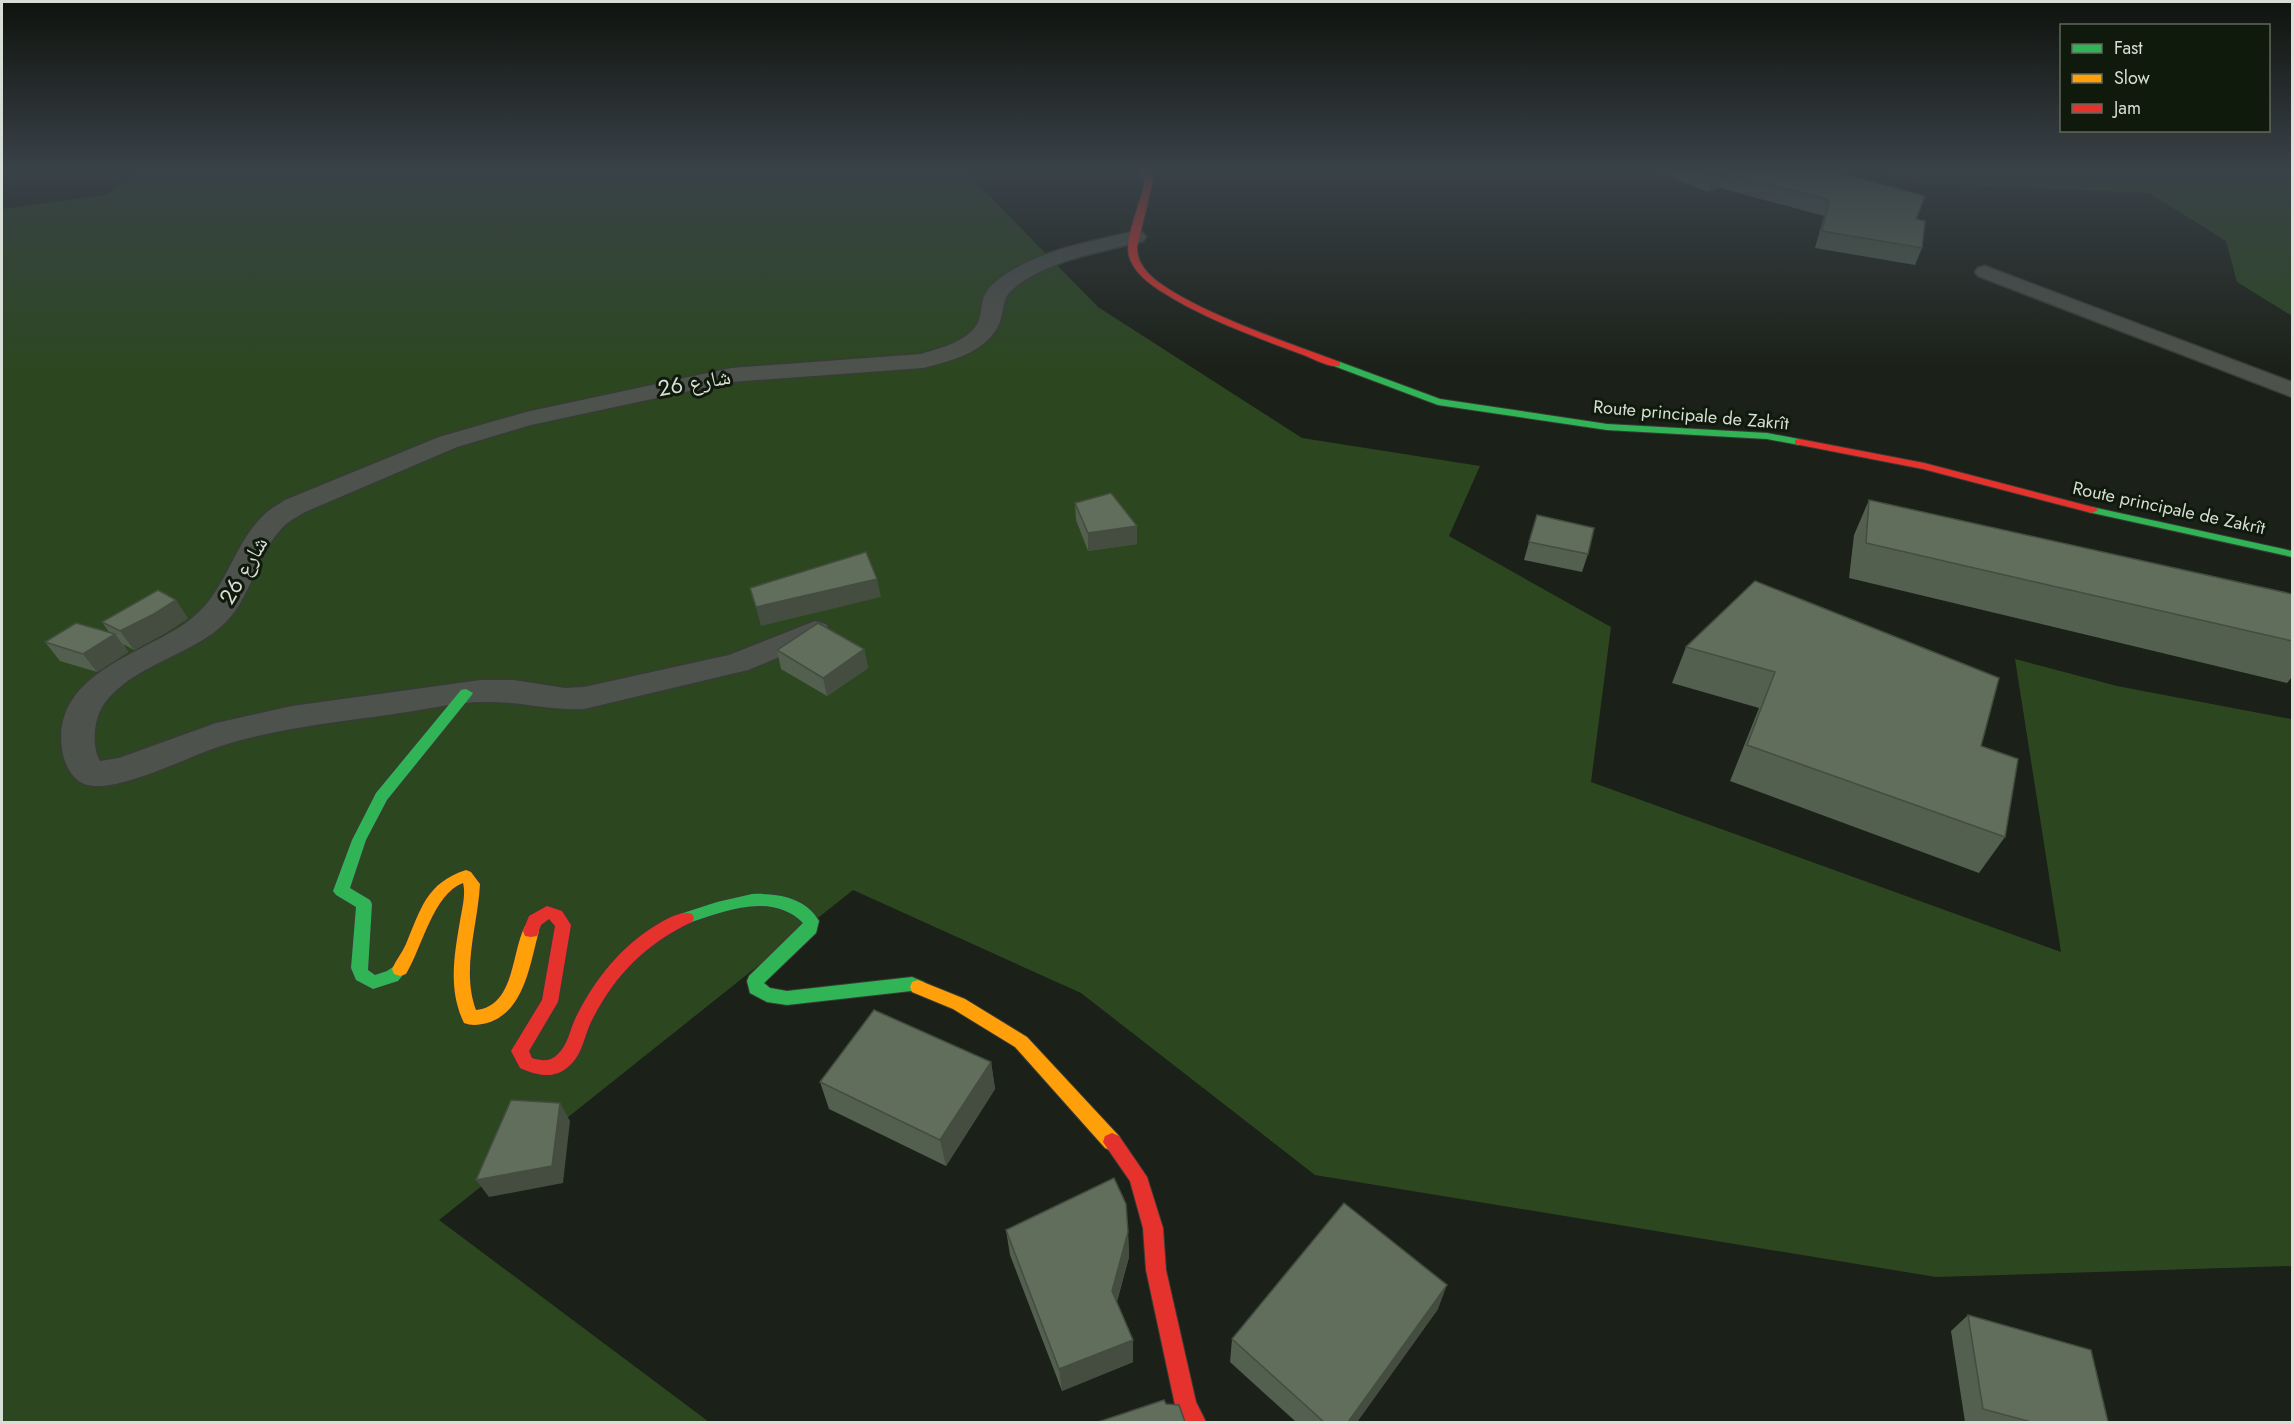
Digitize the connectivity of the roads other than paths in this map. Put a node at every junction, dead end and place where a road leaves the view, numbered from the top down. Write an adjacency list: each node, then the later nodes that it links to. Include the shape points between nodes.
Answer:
1 (1136, 237): 4 (street, Route principale de Zakrît, via 1133,258 1139,270 1187,303 1438,402 1607,427 1767,436 1924,466 2056,502); 6 (street, شارع 26, via 1088,249 1012,281 993,298 984,331 970,343 922,361 731,375 537,416 465,435 295,506 273,521 213,618 105,682 87,702 77,729 78,753 92,774 109,773 253,725)
2 (1985, 272): 3 (street)
3 (2292, 390)
4 (2292, 554)
5 (815, 631): 6 (street, شارع 26, via 737,663 584,698 552,698 513,691)
6 (466, 693): 7 (street, via 381,797 359,840 341,891 364,904 359,968 362,975 373,982 398,972 438,896 454,878 465,876 472,884 472,892 461,974 462,995 470,1018 487,1019 506,1006 535,921 547,912 556,915 563,925 550,1002 520,1051 526,1063 544,1070 565,1059 584,1019 629,952 654,934 694,914 757,900 786,901 800,908 812,921 810,928 760,974 756,988 766,995 787,998 912,984 959,1004 1021,1042 1103,1131 1138,1177 1153,1228 1156,1270 1186,1406)
7 (1195, 1422)

